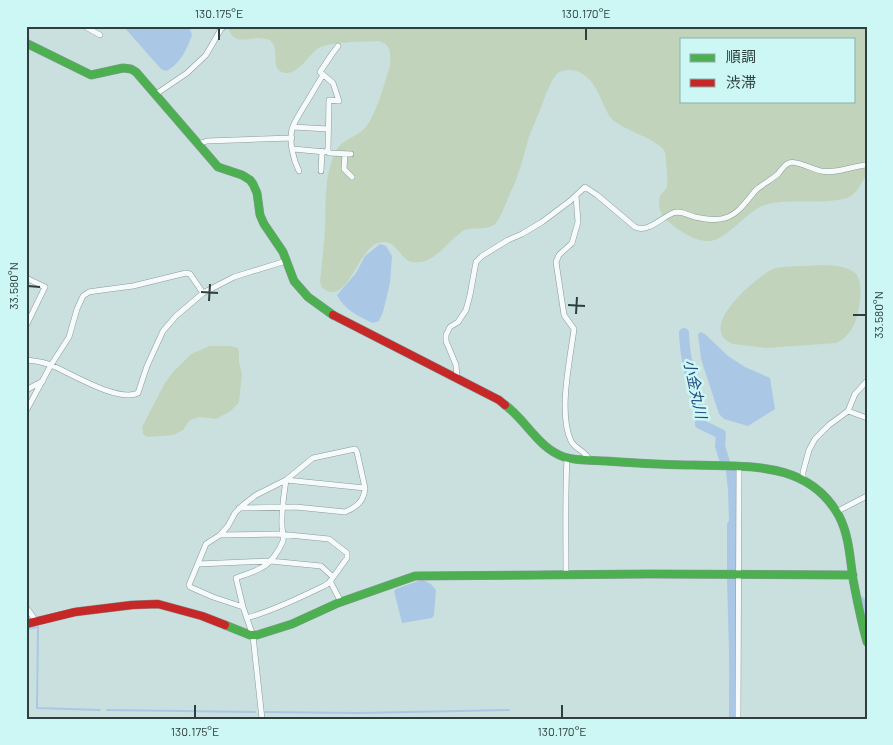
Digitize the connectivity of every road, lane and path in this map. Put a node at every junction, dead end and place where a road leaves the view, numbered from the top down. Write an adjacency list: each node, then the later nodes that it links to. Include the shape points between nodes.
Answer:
1 (84, 26): 3 (street)
2 (225, 26): 7 (street, via 206,55 187,73)
3 (100, 35)
4 (26, 43): 7 (street, via 91,75 131,69)
5 (338, 46): 6 (street, via 320,72)
6 (323, 75): 8 (street); 9 (street, via 333,83 339,101 329,100)
7 (156, 94): 11 (street)
8 (293, 127): 9 (street); 10 (street)
9 (328, 129): 13 (street)
10 (292, 138): 11 (street); 12 (street)
11 (198, 144): 19 (street, via 218,167 244,176 255,186 262,220)
12 (293, 149): 13 (street); 15 (street)
13 (325, 151): 16 (street); 17 (street, via 348,154 344,169)
14 (867, 165): 18 (street, via 824,172 791,162 756,190 735,213 725,218 711,219 674,212 639,229 585,187)
15 (299, 171)
16 (321, 171)
17 (352, 177)
18 (576, 196): 25 (street, via 542,222 476,262 466,310 446,335); 33 (street, via 578,222 572,243 556,262 564,315 574,329 565,394 566,422 571,440)
19 (286, 261): 21 (street, via 234,277); 25 (street, via 298,288 314,304)
20 (26, 278): 22 (street, via 45,287)
21 (203, 293): 24 (street, via 186,273 133,286 89,292 81,299 69,338); 24 (street, via 163,331 136,394 126,396 109,391)
22 (26, 326)
23 (26, 360): 24 (street)
24 (51, 365): 26 (street)
25 (457, 378): 32 (street, via 499,400 539,441)
26 (43, 380): 28 (street); 29 (street)
27 (867, 381): 30 (street, via 855,394)
28 (26, 390)
29 (26, 411)
30 (848, 411): 31 (street); 36 (street, via 815,439 809,450)
31 (867, 418)
32 (567, 458): 33 (street); 47 (street)
33 (589, 460): 34 (street)
34 (739, 467): 36 (street, via 776,470); 48 (street)
35 (286, 480): 37 (street); 37 (street, via 313,458 356,449); 39 (street); 40 (street, via 256,494)
36 (803, 480): 41 (street)
37 (365, 488): 39 (street, via 360,504 345,512)
38 (867, 496): 41 (street)
39 (283, 507): 40 (street); 43 (street)
40 (239, 508): 42 (street)
41 (836, 512): 46 (street, via 847,538)
42 (220, 535): 43 (street); 45 (street, via 206,544)
43 (284, 535): 44 (street); 49 (street, via 329,539 347,553)
44 (270, 561): 45 (street); 49 (street, via 321,566); 52 (street, via 260,569 236,578)
45 (198, 564): 52 (street, via 190,587)
46 (852, 575): 48 (street); 57 (street)
47 (566, 576): 48 (street); 50 (street, via 415,576)
48 (739, 576): 59 (street)
49 (332, 579): 50 (street); 53 (street, via 285,604)
50 (341, 602): 56 (street, via 292,624)
51 (26, 607): 54 (street)
52 (243, 607): 53 (street)
53 (247, 618): 56 (street)
54 (36, 621): 55 (street); 56 (street, via 75,612 158,604 202,616)
55 (26, 624)
56 (252, 636): 58 (street)
57 (867, 642)
58 (262, 719)
59 (738, 719)

